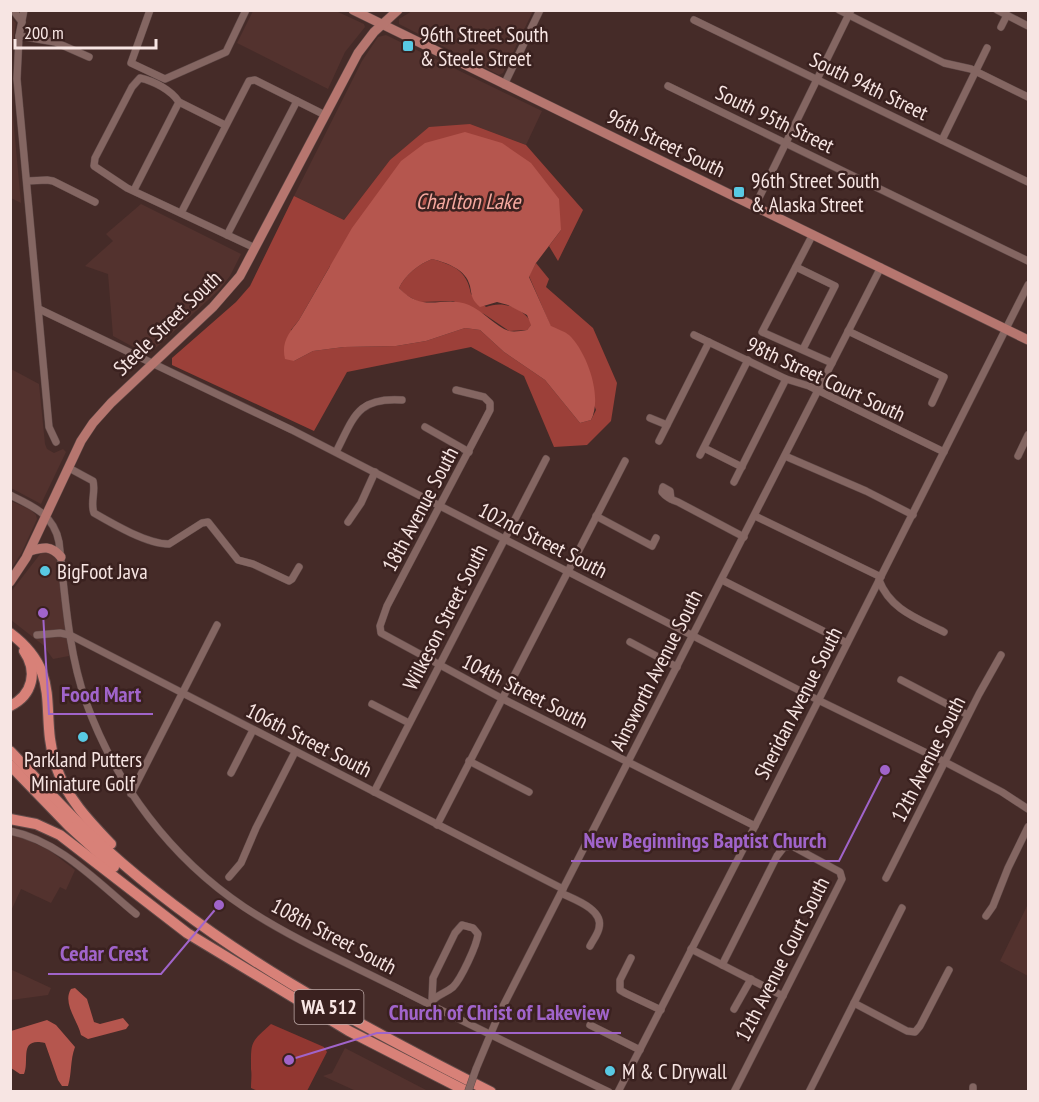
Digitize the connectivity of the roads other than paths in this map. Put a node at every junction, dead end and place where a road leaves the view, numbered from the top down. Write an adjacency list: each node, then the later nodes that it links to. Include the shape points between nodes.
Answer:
1 (13, 10): 13 (street)
2 (24, 10): 13 (street)
3 (150, 10): 4 (street, via 131,63 165,80 226,52)
4 (246, 10)
5 (353, 10): 14 (main road, 96th Street South)
6 (399, 10): 14 (main road, Steele Street South)
7 (540, 10): 22 (street)
8 (839, 10): 10 (street)
9 (998, 10): 11 (street)
10 (850, 13): 20 (street, via 944,63); 21 (street)
11 (1007, 15): 15 (street); 16 (street)
12 (694, 20): 21 (street, South 94th Street)
13 (22, 22): 17 (street)
14 (381, 24): 22 (main road, 96th Street South); 27 (main road, Steele Street South, via 358,53)
15 (1029, 26)
16 (1001, 27)
17 (19, 36): 19 (street, via 55,42); 31 (street, via 17,79)
18 (987, 48): 20 (street)
19 (89, 57)
20 (976, 71): 24 (street); 29 (street)
21 (818, 79): 29 (street, South 94th Street); 30 (street)
22 (504, 85): 35 (main road, 96th Street South)
23 (668, 86): 30 (street, South 95th Street)
24 (1029, 96)
25 (297, 101): 27 (street); 28 (street, via 252,80); 38 (street)
26 (179, 102): 28 (street); 33 (street); 33 (street, via 166,90 138,79 95,158 94,166)
27 (325, 115): 39 (main road, Steele Street South)
28 (225, 125): 36 (street)
29 (942, 140): 32 (street, South 94th Street)
30 (787, 143): 35 (street); 40 (street, South 95th Street)
31 (27, 181): 34 (street, via 47,180); 44 (street)
32 (1029, 182)
33 (134, 190): 36 (street)
34 (95, 202)
35 (755, 206): 37 (main road, 96th Street South)
36 (181, 213): 38 (street)
37 (813, 234): 41 (street); 42 (main road, 96th Street South)
38 (227, 235): 39 (street)
39 (255, 248): 53 (main road, Steele Street South, via 229,290)
40 (1029, 261)
41 (796, 267): 50 (street, via 836,286); 50 (street, via 762,332)
42 (881, 267): 45 (main road, 96th Street South); 46 (street, Ainsworth Avenue South)
43 (1029, 285): 45 (street, Sheridan Avenue South)
44 (39, 309): 53 (street, 102nd Street South); 64 (street, via 49,427)
45 (1007, 329): 48 (main road, 96th Street South); 67 (street, Sheridan Avenue South)
46 (848, 331): 52 (street, Ainsworth Avenue South); 58 (street, via 944,377)
47 (694, 335): 49 (street, 98th Street Court South)
48 (1029, 340)
49 (709, 342): 51 (street, 98th Street Court South); 60 (street)
50 (803, 349): 52 (street)
51 (748, 360): 54 (street, 98th Street Court South); 72 (street, via 702,452)
52 (832, 363): 56 (street, Ainsworth Avenue South)
53 (151, 364): 65 (street, 102nd Street South); 73 (main road, Steele Street South, via 98,417)
54 (786, 379): 56 (street, 98th Street Court South); 72 (street)
55 (456, 390): 66 (street, 18th Avenue South, via 483,397 491,405)
56 (818, 392): 67 (street, 98th Street Court South); 68 (street, Ainsworth Avenue South)
57 (402, 400): 65 (street, via 384,399 366,405 354,418)
58 (932, 403)
59 (650, 418): 60 (street)
60 (666, 425): 63 (street)
61 (425, 427): 66 (street)
62 (1029, 435): 69 (street)
63 (659, 441)
64 (56, 442)
65 (336, 452): 74 (street, 102nd Street South)
66 (468, 452): 78 (street, 18th Avenue South)
67 (945, 452): 79 (street, Sheridan Avenue South)
68 (785, 456): 79 (street); 82 (street, Ainsworth Avenue South)
69 (1018, 456)
70 (546, 459): 86 (street, Wilkeson Street South)
71 (625, 461): 81 (street)
72 (742, 467): 75 (street)
73 (69, 468): 80 (main road, Steele Street South); 89 (street, via 95,484 94,513 136,534 169,544 208,522 238,560 290,581)
74 (375, 472): 78 (street, 102nd Street South); 83 (street)
75 (734, 482)
76 (10, 495): 80 (street)
77 (671, 499): 84 (street)
78 (441, 506): 86 (street, 102nd Street South); 95 (street, 18th Avenue South, via 387,606)
79 (913, 515): 91 (street, Sheridan Avenue South)
80 (47, 516): 87 (main road, Steele Street South); 88 (street, 108th Street South, via 58,534)
81 (596, 516): 85 (street, via 652,546); 90 (street)
82 (755, 516): 84 (street, Ainsworth Avenue South); 91 (street)
83 (348, 522)
84 (744, 537): 92 (street, Ainsworth Avenue South)
85 (656, 538)
86 (504, 539): 90 (street, 102nd Street South); 105 (street, Wilkeson Street South)
87 (30, 551): 88 (main road, via 50,547); 93 (main road, Steele Street South)
88 (61, 556): 99 (street, 108th Street South)
89 (298, 567)
90 (567, 571): 100 (street, 102nd Street South); 109 (street)
91 (880, 578): 96 (street, via 883,590 903,611); 103 (street, Sheridan Avenue South)
92 (722, 580): 100 (street, Ainsworth Avenue South); 103 (street)
93 (10, 582)
94 (217, 625): 108 (street)
95 (380, 629): 105 (street, 104th Street South, via 387,637)
96 (944, 632)
97 (10, 633): 134 (highway, via 30,650 41,667 54,758 68,793)
98 (37, 635): 99 (street, 106th Street South)
99 (70, 635): 108 (street, 106th Street South); 125 (street, 108th Street South, via 86,702 110,757)
100 (693, 636): 106 (street, Ainsworth Avenue South); 110 (street, 102nd Street South)
101 (10, 639): 112 (highway, via 26,654 33,674 25,695)
102 (630, 642): 106 (street)
103 (848, 643): 110 (street, Sheridan Avenue South)
104 (1001, 655): 113 (street, 12th Avenue South)
105 (438, 665): 109 (street, 104th Street South); 114 (street, Wilkeson Street South)
106 (677, 667): 119 (street, Ainsworth Avenue South)
107 (900, 680): 113 (street)
108 (183, 693): 115 (street, 106th Street South); 125 (street)
109 (501, 698): 118 (street); 119 (street, 104th Street South)
110 (818, 700): 120 (street, 102nd Street South); 129 (street, Sheridan Avenue South)
111 (372, 704): 114 (street)
112 (10, 706)
113 (968, 715): 120 (street, 12th Avenue South)
114 (409, 723): 123 (street, Wilkeson Street South)
115 (253, 730): 117 (street, 106th Street South); 122 (street)
116 (10, 751): 134 (highway, WA 512, via 106,850)
117 (296, 752): 123 (street, 106th Street South); 132 (street, via 241,863)
118 (469, 761): 124 (street); 128 (street)
119 (628, 762): 129 (street, 104th Street South); 135 (street, Ainsworth Avenue South)
120 (945, 762): 126 (street, 102nd Street South); 133 (street, 12th Avenue South)
121 (10, 765): 141 (highway, WA 512, via 114,867)
122 (231, 773)
123 (374, 792): 128 (street, 106th Street South)
124 (529, 792)
125 (132, 794): 147 (street, 108th Street South, via 160,831 210,881 245,908)
126 (1029, 809)
127 (10, 819): 141 (highway, via 46,828 72,842 165,916)
128 (437, 825): 135 (street, 106th Street South)
129 (755, 826): 140 (street, Sheridan Avenue South)
130 (1029, 827): 138 (street)
131 (10, 831): 137 (street, via 58,850)
132 (229, 877)
133 (886, 878)
134 (146, 882): 155 (highway, WA 512, via 215,935 291,985 374,1033)
135 (562, 891): 139 (street, 106th Street South, via 597,916 600,925); 152 (street, Ainsworth Avenue South)
136 (902, 908): 148 (street)
137 (136, 914)
138 (986, 916)
139 (591, 946)
140 (691, 949): 143 (street); 150 (street, Sheridan Avenue South)
141 (227, 957): 154 (highway, WA 512, via 349,1031)
142 (631, 958): 150 (street, via 620,990)
143 (722, 965): 145 (street); 146 (street, 12th Avenue Court South, via 777,856 786,846 794,847 842,874)
144 (949, 970): 148 (street, via 915,1032)
145 (751, 979): 146 (street); 149 (street)
146 (783, 996): 158 (street, 12th Avenue Court South)
147 (431, 1002): 147 (street, via 458,980 477,941 474,928 464,924 455,932 433,978); 152 (street, 108th Street South)
148 (854, 1003): 159 (street)
149 (734, 1009)
150 (660, 1010): 153 (street, Sheridan Avenue South)
151 (590, 1025): 153 (street)
152 (489, 1035): 154 (street, Ainsworth Avenue South, bridge); 156 (street, 108th Street South)
153 (640, 1050): 157 (street, Sheridan Avenue South)
154 (468, 1092)
155 (491, 1092)
156 (609, 1092)
157 (618, 1092)
158 (734, 1092)
159 (809, 1092)

